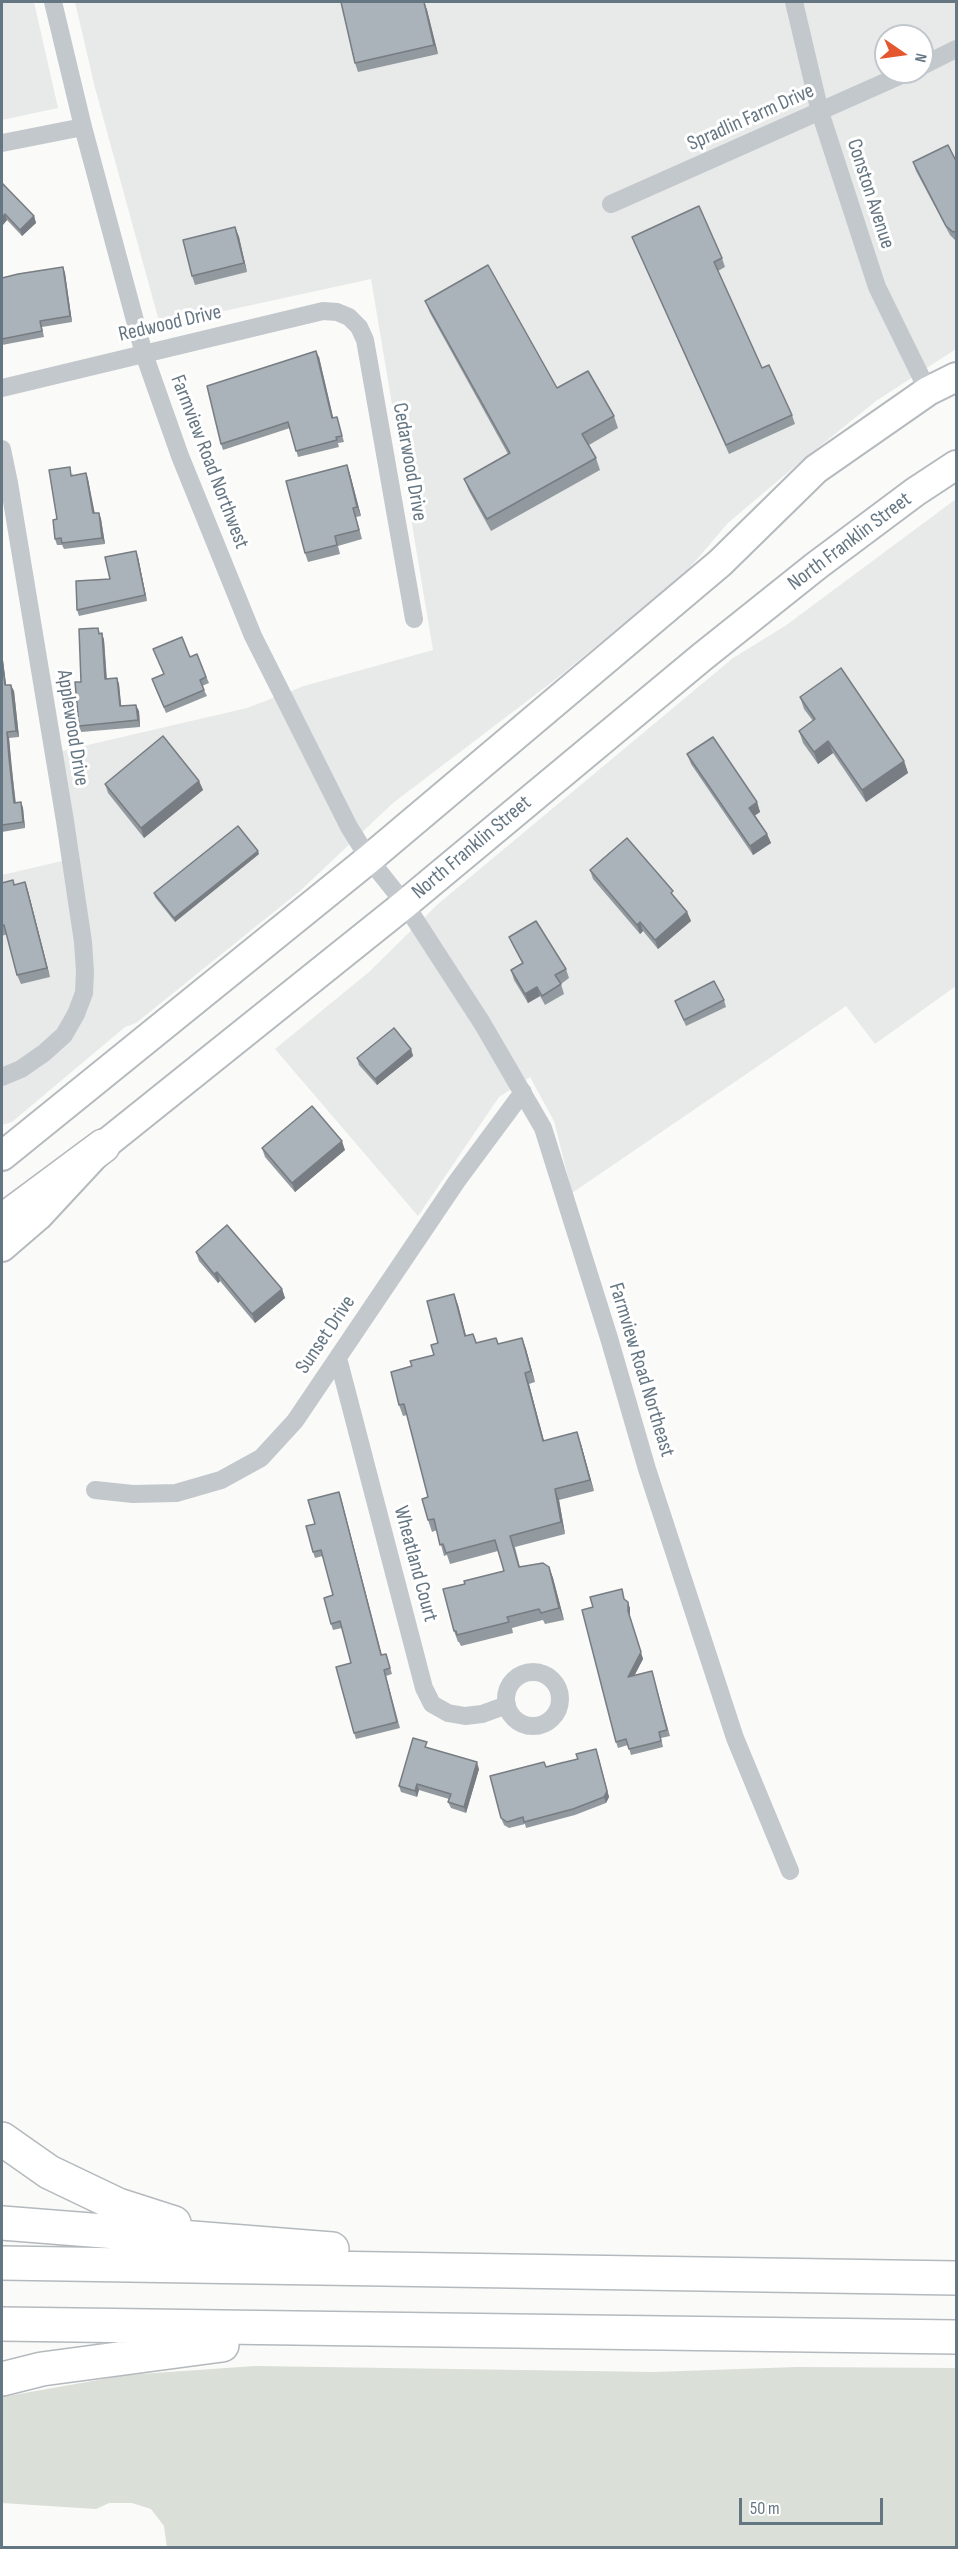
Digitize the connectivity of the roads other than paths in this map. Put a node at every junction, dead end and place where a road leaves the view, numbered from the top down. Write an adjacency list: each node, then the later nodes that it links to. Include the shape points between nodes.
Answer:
1 (53, 2): 7 (street, Farmview Road Northwest)
2 (794, 2): 6 (street, Conston Avenue)
3 (957, 49): 4 (street)
4 (934, 60)
5 (882, 84): 6 (street, Spradlin Farm Drive)
6 (820, 112): 9 (street, Spradlin Farm Drive); 14 (street, Conston Avenue, via 877,287)
7 (83, 127): 8 (street); 11 (street, Farmview Road Northwest)
8 (2, 143)
9 (611, 204)
10 (349, 317): 11 (street, Redwood Drive, via 323,311); 17 (street, Cedarwood Drive, via 365,340)
11 (144, 354): 13 (street, Redwood Drive); 18 (street, Farmview Road Northwest, via 180,456 253,636 328,788)
12 (957, 377): 14 (main road)
13 (2, 388)
14 (928, 391): 18 (main road, via 816,469 720,563)
15 (2, 449): 20 (street, Applewood Drive, via 82,942 84,993 64,1035 21,1069)
16 (957, 465): 19 (main road, North Franklin Street, via 816,566)
17 (414, 619)
18 (369, 860): 19 (street, Farmview Road Northwest); 23 (main road)
19 (405, 904): 21 (street, Farmview Road Northeast); 22 (main road, North Franklin Street)
20 (2, 1077)
21 (523, 1092): 26 (street, Sunset Drive, via 457,1181); 29 (street, Farmview Road Northeast, via 543,1128 566,1198 647,1469 735,1738)
22 (103, 1146): 24 (highway); 25 (main road, North Franklin Street, via 38,1216)
23 (2, 1156)
24 (2, 1221)
25 (2, 1247)
26 (338, 1358): 27 (street, Sunset Drive, via 295,1421 261,1458 221,1480 176,1493); 28 (street, Wheatland Court, via 424,1688 432,1704 448,1713 482,1714)
27 (95, 1490)
28 (507, 1705)
29 (790, 1871)
30 (2, 2139): 32 (highway, via 49,2172 118,2205)
31 (2, 2223): 32 (highway)
32 (221, 2239): 34 (highway)
33 (2, 2263): 34 (highway)
34 (604, 2273): 35 (highway)
35 (957, 2278)
36 (2, 2324): 37 (highway)
37 (467, 2330): 38 (highway); 39 (highway, via 198,2346 42,2369)
38 (957, 2337)
39 (2, 2379)

